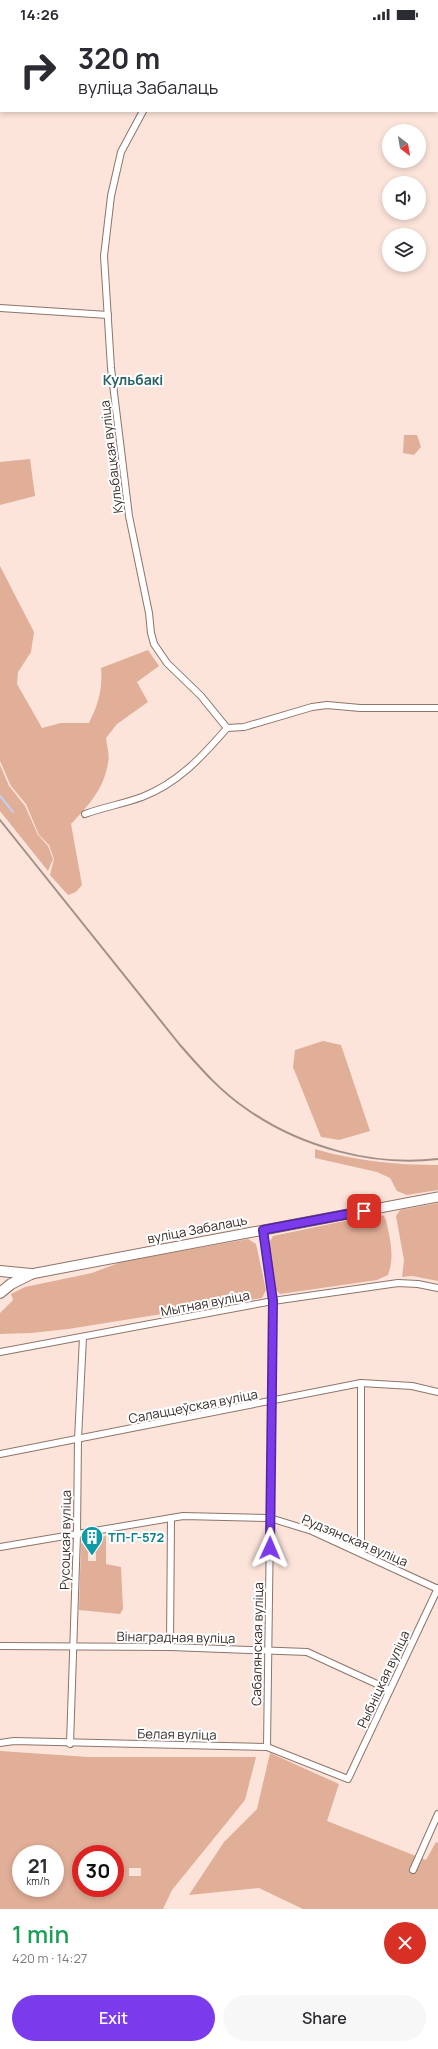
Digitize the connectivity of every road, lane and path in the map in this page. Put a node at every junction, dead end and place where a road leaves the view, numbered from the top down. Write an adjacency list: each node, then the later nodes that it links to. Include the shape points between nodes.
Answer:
1 (142, 112): 3 (street, Кульбацкая вуліца, via 121,152 111,196 104,256)
2 (0, 308): 3 (street)
3 (108, 315): 5 (street, Кульбацкая вуліца, via 111,368 129,516 154,644 167,664 201,696)
4 (438, 708): 5 (street, via 312,707 244,727)
5 (227, 728): 6 (street, via 197,762 167,785 141,797)
6 (85, 814)
7 (438, 1197): 8 (street, вуліца Забалаць)
8 (263, 1230): 10 (street, вуліца Забалаць); 13 (street, Сабалянская вуліца)
9 (0, 1271): 10 (main road)
10 (31, 1274): 12 (main road)
11 (438, 1288): 13 (street, Мытная вуліца, via 398,1283)
12 (0, 1292)
13 (273, 1301): 14 (street, Мытная вуліца); 18 (street, Сабалянская вуліца)
14 (83, 1337): 15 (street, Мытная вуліца); 19 (street, Русоцкая вуліца)
15 (0, 1352)
16 (361, 1383): 17 (street, Салаццеўская вуліца, via 412,1386); 18 (street, Салаццеўская вуліца); 25 (street)
17 (438, 1392)
18 (272, 1402): 19 (street, Салаццеўская вуліца); 22 (street, Сабалянская вуліца)
19 (78, 1439): 20 (street, Салаццеўская вуліца); 23 (street, Русоцкая вуліца)
20 (0, 1454)
21 (170, 1518): 22 (street, Рудзянская вуліца, via 189,1515); 23 (street, Рудзянская вуліца); 29 (street)
22 (270, 1518): 25 (street, Рудзянская вуліца, via 312,1532); 30 (street, Сабалянская вуліца)
23 (77, 1534): 24 (street, Рудзянская вуліца); 28 (street, Русоцкая вуліца)
24 (0, 1547)
25 (361, 1553): 26 (street, Рудзянская вуліца)
26 (438, 1589): 31 (street, Рыбніцкая вуліца)
27 (0, 1646): 28 (street, Вінаградная вуліца)
28 (74, 1646): 29 (street, Вінаградная вуліца); 33 (street, Русоцкая вуліца)
29 (170, 1647): 30 (street, Вінаградная вуліца)
30 (268, 1651): 31 (street, Вінаградная вуліца, via 307,1652); 34 (street, Сабалянская вуліца)
31 (390, 1690): 35 (street, Рыбніцкая вуліца)
32 (0, 1743): 33 (street, Белая вуліца, via 14,1741)
33 (70, 1744): 34 (street, Белая вуліца)
34 (267, 1747): 35 (street, Белая вуліца)
35 (348, 1779)
36 (438, 1814): 37 (street)
37 (413, 1870)

